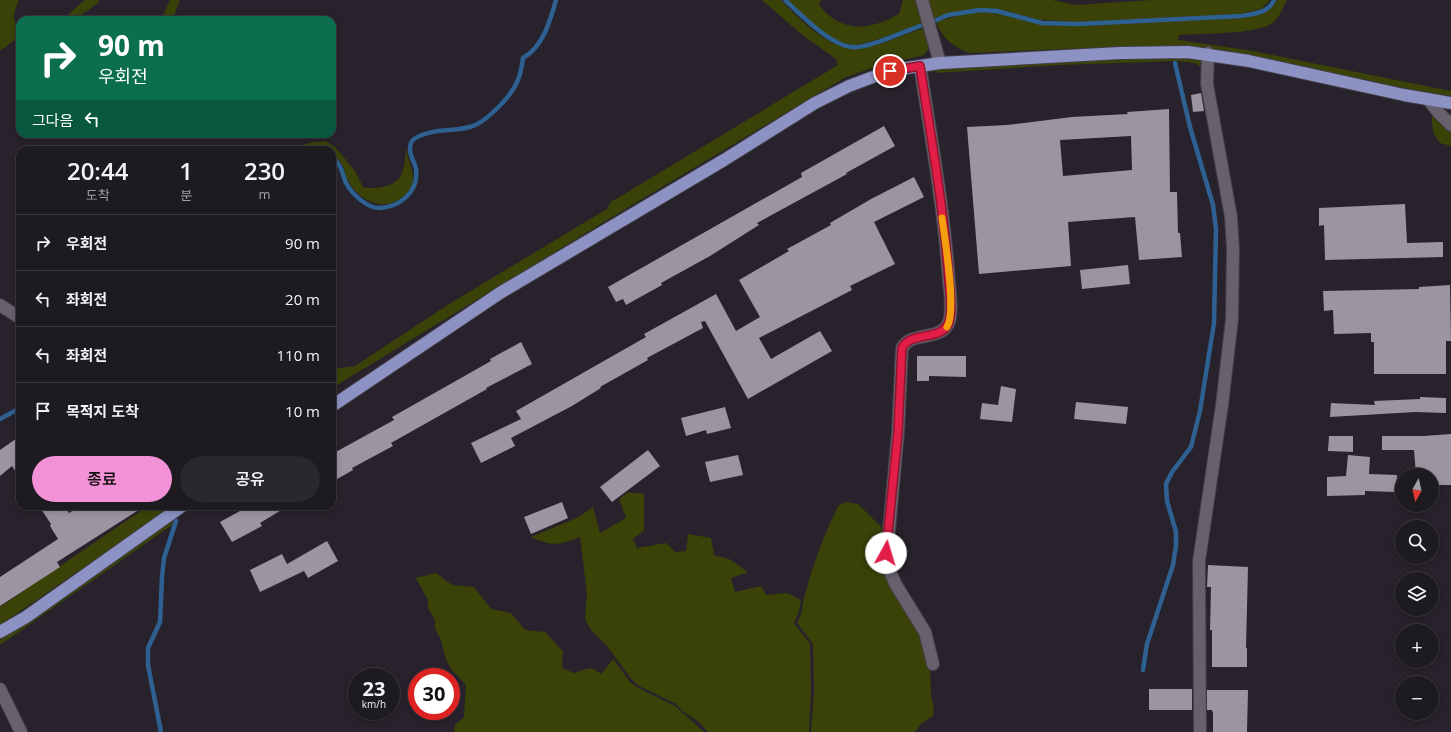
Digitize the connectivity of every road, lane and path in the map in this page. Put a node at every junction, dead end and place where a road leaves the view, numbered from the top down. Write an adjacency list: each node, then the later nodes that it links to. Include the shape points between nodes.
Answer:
1 (922, 0): 3 (street)
2 (1208, 54): 3 (main road, via 1120,53); 5 (main road, via 1249,60); 16 (street, via 1207,84 1231,217 1233,249 1232,319 1199,561)
3 (940, 64): 4 (main road)
4 (920, 66): 10 (main road, via 894,70 865,79 815,103 500,293); 13 (street, via 948,254 950,322 940,332 910,340 902,348 898,432 886,563 896,585 925,632)
5 (1428, 99): 6 (main road); 7 (street)
6 (1451, 103)
7 (1451, 125)
8 (0, 305): 9 (street)
9 (16, 315)
10 (336, 403)
11 (176, 510): 12 (main road, via 26,617)
12 (0, 632)
13 (933, 664)
14 (0, 689): 15 (street)
15 (21, 732)
16 (1200, 732)

